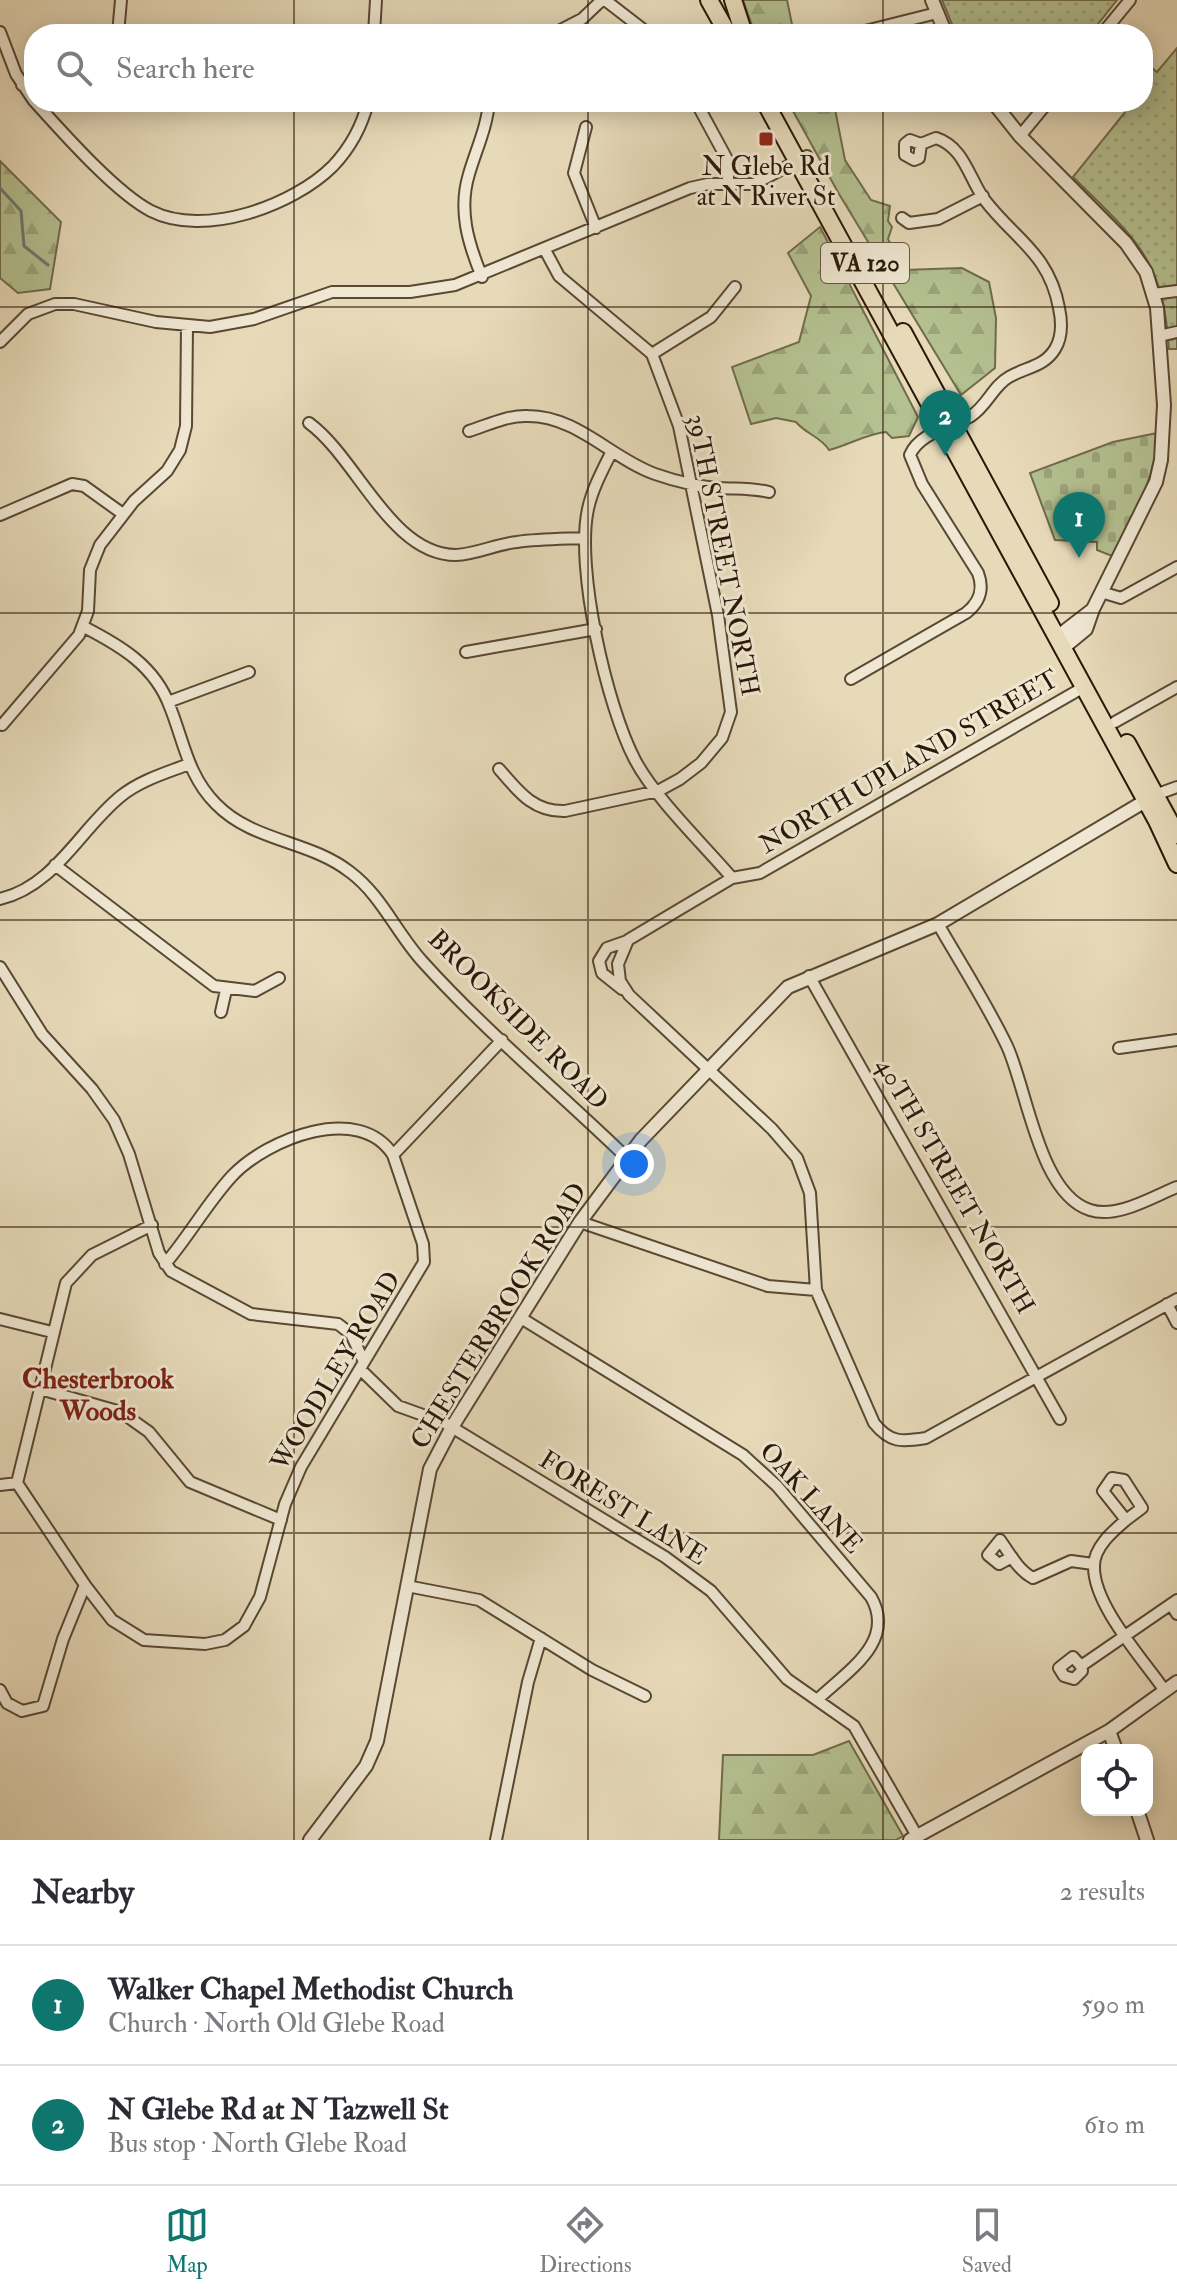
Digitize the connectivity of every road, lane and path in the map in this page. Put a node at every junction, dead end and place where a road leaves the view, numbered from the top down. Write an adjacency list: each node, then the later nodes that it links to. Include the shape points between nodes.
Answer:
1 (121, 0): 9 (street)
2 (376, 0): 10 (street)
3 (603, 0): 11 (street); 12 (street)
4 (709, 0): 13 (main road)
5 (733, 0): 14 (main road)
6 (932, 0): 8 (street)
7 (1130, 0): 17 (street)
8 (937, 13): 15 (street); 16 (street)
9 (119, 24)
10 (375, 24)
11 (572, 24)
12 (635, 24)
13 (722, 24)
14 (741, 24)
15 (893, 24)
16 (942, 24)
17 (1110, 24)
18 (0, 32): 19 (street)
19 (22, 85): 20 (street)
20 (24, 88)
21 (44, 112): 22 (street, via 148,210 197,222 232,218 308,184 340,158)
22 (364, 112)
23 (486, 112): 38 (street, via 464,206)
24 (701, 112): 33 (street, via 728,161)
25 (771, 112): 32 (main road, VA 120)
26 (781, 112): 32 (main road, VA 120)
27 (1001, 112): 30 (street)
28 (1040, 112): 30 (street)
29 (586, 127): 36 (street, via 574,173)
30 (1020, 136): 41 (street, via 1126,243 1146,272)
31 (921, 144): 34 (street, via 936,138 950,144)
32 (802, 159): 33 (street, via 754,184); 49 (main road, VA 120)
33 (728, 185): 36 (street, via 695,186)
34 (983, 196): 35 (street, via 931,221 909,223); 49 (street, via 1044,265 1056,291 1062,330 1045,361 1008,377 984,406)
35 (902, 218)
36 (596, 228): 37 (street)
37 (545, 250): 38 (street); 46 (street, 39TH STREET NORTH, via 559,276)
38 (482, 277): 42 (street, via 422,291 332,292 243,322)
39 (735, 287): 46 (street, via 711,317)
40 (1177, 291): 41 (street)
41 (1153, 294): 44 (street)
42 (187, 326): 45 (street, via 61,303 28,314); 54 (street, via 186,426 180,450 167,471)
43 (1177, 332): 44 (street)
44 (1159, 336): 47 (street)
45 (0, 342)
46 (652, 354): 52 (street, 39TH STREET NORTH, via 679,426)
47 (1170, 404): 58 (street, via 1156,482)
48 (309, 423): 56 (street, via 404,533 431,551 456,555 516,542)
49 (948, 427): 61 (main road, VA 120); 64 (street, via 913,447 910,462 976,568 981,594 966,613)
50 (469, 431): 51 (street, via 529,416 576,428)
51 (611, 453): 52 (street); 56 (street, via 588,509)
52 (689, 483): 53 (street); 73 (street, 39TH STREET NORTH, via 718,615 731,712 722,738 701,763)
53 (769, 492)
54 (123, 514): 55 (street, via 84,486 72,484); 59 (street, via 94,557)
55 (0, 515)
56 (585, 538): 60 (street)
57 (1177, 567): 58 (street, via 1121,598)
58 (1101, 592): 61 (street, via 1086,629)
59 (84, 627): 67 (street, BROOKSIDE ROAD, via 139,661); 69 (street)
60 (596, 629): 62 (street); 73 (street, via 619,725 636,762)
61 (1064, 639): 65 (main road, VA 120); 68 (main road, VA 120)
62 (466, 652)
63 (249, 672): 67 (street)
64 (851, 679)
65 (1084, 687): 74 (main road, VA 120); 78 (street, NORTH UPLAND STREET, via 760,873)
66 (1177, 687): 68 (street)
67 (168, 702): 70 (street, BROOKSIDE ROAD)
68 (1115, 722): 74 (main road, VA 120)
69 (2, 725)
70 (189, 764): 77 (street, via 124,793); 88 (street, BROOKSIDE ROAD, via 205,792 236,821 321,854 363,883 423,962)
71 (499, 769): 73 (street, via 522,796 550,810)
72 (1177, 787): 74 (street)
73 (658, 791): 78 (street)
74 (1151, 798): 75 (main road, VA 120); 76 (main road, VA 120); 80 (street, CHESTERBROOK ROAD)
75 (1177, 835)
76 (1177, 864)
77 (55, 865): 79 (street, via 34,884); 85 (street, via 203,981)
78 (732, 878): 81 (street, NORTH UPLAND STREET)
79 (0, 899)
80 (938, 924): 83 (street, CHESTERBROOK ROAD); 94 (street, via 996,1025 1017,1069 1031,1127 1071,1202 1092,1211 1112,1211)
81 (628, 940): 86 (street, via 618,964); 86 (street, NORTH UPLAND STREET, via 607,948 599,961 602,973)
82 (0, 967): 96 (street, via 42,1034 114,1120)
83 (809, 976): 91 (street, CHESTERBROOK ROAD, via 767,1005); 105 (street, 40TH STREET NORTH)
84 (279, 978): 85 (street, via 255,991)
85 (226, 990): 87 (street)
86 (629, 995): 91 (street)
87 (221, 1012)
88 (502, 1040): 92 (street); 93 (street, BROOKSIDE ROAD)
89 (1177, 1040): 90 (street)
90 (1119, 1048)
91 (708, 1068): 93 (street, CHESTERBROOK ROAD); 98 (street, via 797,1158 810,1193)
92 (393, 1155): 97 (street, via 371,1134 349,1128 273,1147 232,1176); 104 (street, WOODLEY ROAD, via 423,1244 424,1262)
93 (627, 1158): 95 (street, CHESTERBROOK ROAD)
94 (1177, 1187)
95 (580, 1222): 98 (street, via 768,1286); 100 (street, CHESTERBROOK ROAD)
96 (152, 1225): 97 (street); 103 (street, via 92,1255 73,1272)
97 (165, 1264): 104 (street, FOREST LANE, via 180,1279 251,1314 338,1324 351,1334)
98 (816, 1290): 105 (street, via 874,1423 897,1442 926,1438)
99 (1172, 1302): 102 (street); 105 (street)
100 (521, 1318): 108 (street, CHESTERBROOK ROAD); 125 (street, OAK LANE, via 743,1455 777,1486 871,1597 879,1615 876,1641)
101 (0, 1319): 103 (street)
102 (1177, 1323)
103 (52, 1332): 106 (street)
104 (362, 1366): 108 (street, FOREST LANE, via 398,1406); 111 (street, WOODLEY ROAD, via 301,1467)
105 (1038, 1375): 107 (street, 40TH STREET NORTH)
106 (40, 1389): 109 (street); 111 (street, via 121,1412 149,1432 190,1482)
107 (1060, 1419)
108 (452, 1427): 116 (street, CHESTERBROOK ROAD, via 427,1480); 125 (street, FOREST LANE, via 687,1572 729,1610 787,1679)
109 (17, 1483): 110 (street); 115 (street, WOODLEY ROAD)
110 (0, 1485)
111 (281, 1520): 115 (street, WOODLEY ROAD, via 255,1609 225,1640 144,1640 112,1620)
112 (1126, 1520): 114 (street, via 1106,1538)
113 (1012, 1557): 114 (street, via 1033,1578 1071,1561)
114 (1093, 1564): 118 (street, via 1099,1593)
115 (85, 1585): 122 (street, via 63,1639 47,1702 38,1710 22,1711 7,1703)
116 (407, 1586): 119 (street, via 479,1600); 130 (street, CHESTERBROOK ROAD, via 372,1754)
117 (1175, 1606): 118 (street)
118 (1127, 1635): 120 (street); 123 (street)
119 (541, 1638): 124 (street); 131 (street)
120 (1081, 1666)
121 (1177, 1682): 123 (street)
122 (0, 1690)
123 (1165, 1691): 126 (street)
124 (645, 1696)
125 (817, 1700): 129 (street, FOREST LANE, via 854,1726)
126 (1109, 1731): 127 (street); 129 (street)
127 (1114, 1744)
128 (1139, 1816): 132 (street)
129 (914, 1838)
130 (310, 1840)
131 (496, 1840)
132 (1147, 1840)

